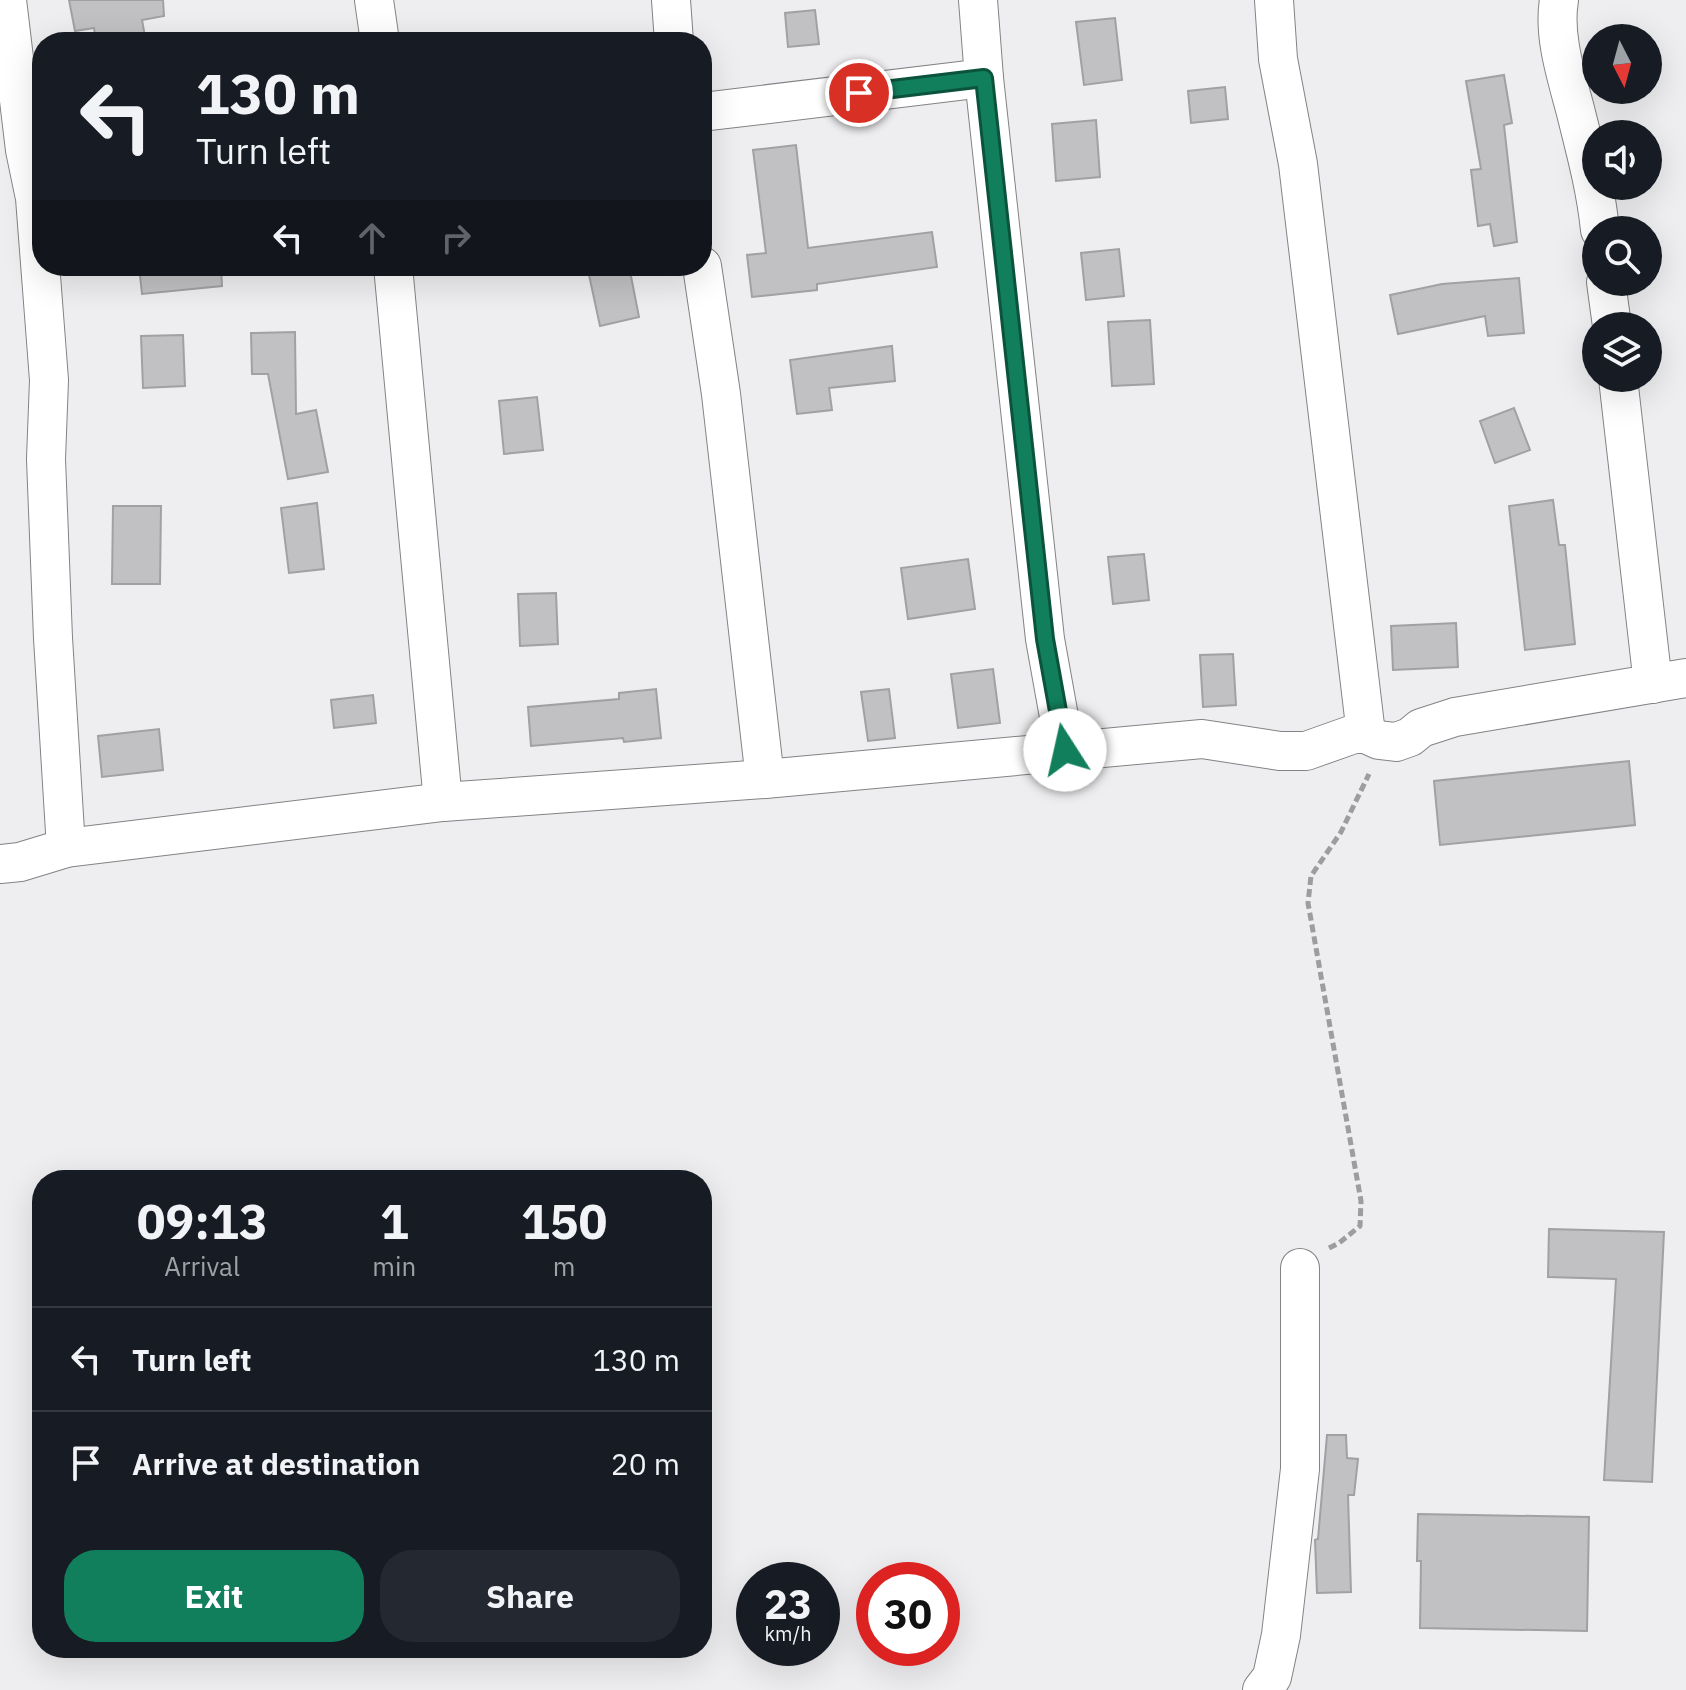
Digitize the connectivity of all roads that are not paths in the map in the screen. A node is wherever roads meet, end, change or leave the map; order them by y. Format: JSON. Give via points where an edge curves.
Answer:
{"nodes":[{"id":1,"x":7,"y":0,"type":"edge"},
{"id":2,"x":374,"y":0,"type":"edge"},
{"id":3,"x":671,"y":0,"type":"edge"},
{"id":4,"x":978,"y":0,"type":"edge"},
{"id":5,"x":1274,"y":0,"type":"edge"},
{"id":6,"x":1559,"y":0,"type":"edge"},
{"id":7,"x":379,"y":32,"type":"edge"},
{"id":8,"x":673,"y":32,"type":"edge"},
{"id":9,"x":984,"y":78,"type":"junction"},
{"id":10,"x":712,"y":111,"type":"edge"},
{"id":11,"x":13,"y":151,"type":"edge"},
{"id":12,"x":32,"y":185,"type":"edge"},
{"id":13,"x":1598,"y":216,"type":"edge"},
{"id":14,"x":43,"y":276,"type":"edge"},
{"id":15,"x":394,"y":276,"type":"edge"},
{"id":16,"x":703,"y":276,"type":"edge"},
{"id":17,"x":1620,"y":392,"type":"edge"},
{"id":18,"x":1670,"y":681,"type":"edge"},
{"id":19,"x":1366,"y":734,"type":"junction"},
{"id":20,"x":1065,"y":750,"type":"junction"},
{"id":21,"x":765,"y":779,"type":"junction"},
{"id":22,"x":443,"y":802,"type":"junction"},
{"id":23,"x":66,"y":848,"type":"junction"},
{"id":24,"x":0,"y":864,"type":"edge"},
{"id":25,"x":1300,"y":1268,"type":"road end"},
{"id":26,"x":1262,"y":1690,"type":"edge"}],
"edges":[{"from":1,"to":11,"type":"street"},
{"from":2,"to":7,"type":"street"},
{"from":3,"to":8,"type":"street"},
{"from":4,"to":9,"type":"street"},
{"from":5,"to":19,"type":"street"},
{"from":6,"to":13,"type":"street","via":[[1562,60]]},
{"from":9,"to":10,"type":"street"},
{"from":9,"to":20,"type":"street","via":[[1045,639]]},
{"from":11,"to":12,"type":"street"},
{"from":14,"to":23,"type":"street","via":[[53,638]]},
{"from":15,"to":22,"type":"street"},
{"from":16,"to":21,"type":"street"},
{"from":17,"to":18,"type":"street"},
{"from":18,"to":19,"type":"street","via":[[1455,717],[1396,742]]},
{"from":19,"to":20,"type":"street","via":[[1306,751],[1202,739]]},
{"from":20,"to":21,"type":"street"},
{"from":21,"to":22,"type":"street"},
{"from":22,"to":23,"type":"street"},
{"from":23,"to":24,"type":"street"},
{"from":25,"to":26,"type":"street","via":[[1300,1469],[1281,1635],[1272,1677]]}]}
